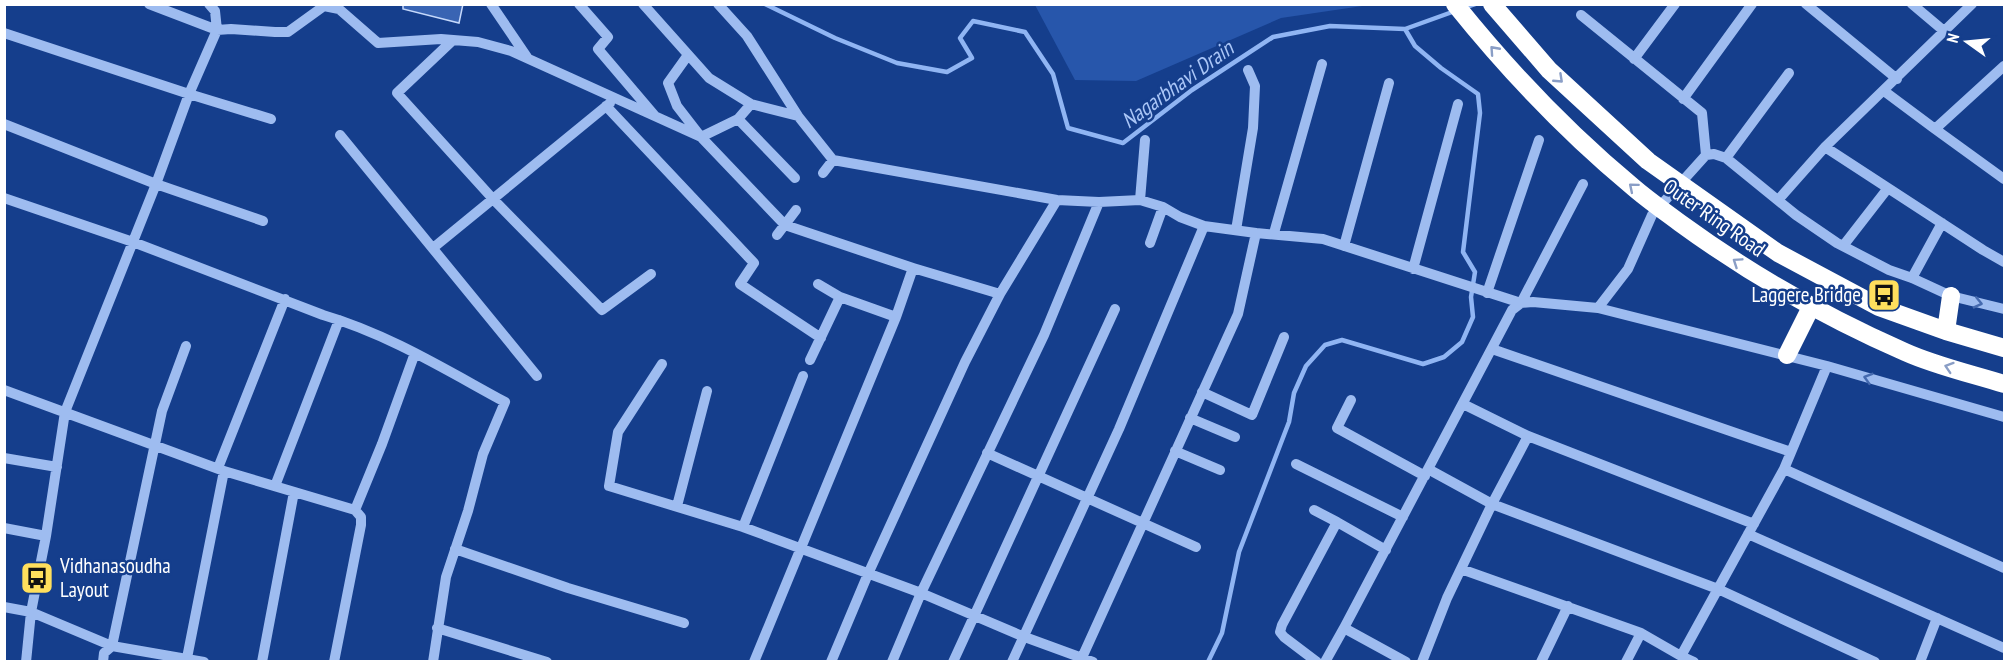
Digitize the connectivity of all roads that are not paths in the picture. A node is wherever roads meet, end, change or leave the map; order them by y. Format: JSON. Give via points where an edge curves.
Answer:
{"nodes":[{"id":1,"x":149,"y":4,"type":"edge"},
{"id":2,"x":209,"y":4,"type":"edge"},
{"id":3,"x":491,"y":4,"type":"edge"},
{"id":4,"x":579,"y":4,"type":"edge"},
{"id":5,"x":643,"y":4,"type":"edge"},
{"id":6,"x":718,"y":4,"type":"edge"},
{"id":7,"x":1455,"y":4,"type":"edge"},
{"id":8,"x":1492,"y":4,"type":"edge"},
{"id":9,"x":1674,"y":4,"type":"edge"},
{"id":10,"x":1752,"y":4,"type":"edge"},
{"id":11,"x":1806,"y":4,"type":"edge"},
{"id":12,"x":1912,"y":4,"type":"edge"},
{"id":13,"x":1972,"y":4,"type":"edge"},
{"id":14,"x":340,"y":7,"type":"edge"},
{"id":15,"x":1581,"y":15,"type":"dead end"},
{"id":16,"x":217,"y":30,"type":"junction"},
{"id":17,"x":1944,"y":32,"type":"junction"},
{"id":18,"x":4,"y":33,"type":"edge"},
{"id":19,"x":453,"y":40,"type":"junction"},
{"id":20,"x":688,"y":55,"type":"junction"},
{"id":21,"x":529,"y":59,"type":"junction"},
{"id":22,"x":1634,"y":59,"type":"junction"},
{"id":23,"x":1322,"y":64,"type":"dead end"},
{"id":24,"x":2004,"y":66,"type":"edge"},
{"id":25,"x":1248,"y":70,"type":"dead end"},
{"id":26,"x":1789,"y":73,"type":"dead end"},
{"id":27,"x":1897,"y":79,"type":"junction"},
{"id":28,"x":1389,"y":83,"type":"dead end"},
{"id":29,"x":1884,"y":91,"type":"junction"},
{"id":30,"x":189,"y":94,"type":"junction"},
{"id":31,"x":1683,"y":99,"type":"junction"},
{"id":32,"x":611,"y":103,"type":"junction"},
{"id":33,"x":751,"y":104,"type":"junction"},
{"id":34,"x":1458,"y":104,"type":"dead end"},
{"id":35,"x":798,"y":116,"type":"junction"},
{"id":36,"x":657,"y":118,"type":"junction"},
{"id":37,"x":738,"y":118,"type":"junction"},
{"id":38,"x":271,"y":119,"type":"dead end"},
{"id":39,"x":4,"y":124,"type":"edge"},
{"id":40,"x":1935,"y":129,"type":"junction"},
{"id":41,"x":340,"y":135,"type":"dead end"},
{"id":42,"x":700,"y":137,"type":"junction"},
{"id":43,"x":1145,"y":140,"type":"dead end"},
{"id":44,"x":1539,"y":140,"type":"dead end"},
{"id":45,"x":1826,"y":147,"type":"junction"},
{"id":46,"x":1706,"y":155,"type":"junction"},
{"id":47,"x":1726,"y":158,"type":"junction"},
{"id":48,"x":833,"y":160,"type":"junction"},
{"id":49,"x":823,"y":173,"type":"dead end"},
{"id":50,"x":2004,"y":177,"type":"edge"},
{"id":51,"x":795,"y":178,"type":"dead end"},
{"id":52,"x":156,"y":184,"type":"junction"},
{"id":53,"x":1583,"y":184,"type":"dead end"},
{"id":54,"x":1888,"y":188,"type":"junction"},
{"id":55,"x":4,"y":198,"type":"edge"},
{"id":56,"x":493,"y":199,"type":"junction"},
{"id":57,"x":1779,"y":199,"type":"junction"},
{"id":58,"x":1057,"y":200,"type":"junction"},
{"id":59,"x":1140,"y":200,"type":"junction"},
{"id":60,"x":1099,"y":202,"type":"junction"},
{"id":61,"x":1163,"y":207,"type":"junction"},
{"id":62,"x":796,"y":210,"type":"dead end"},
{"id":63,"x":263,"y":221,"type":"dead end"},
{"id":64,"x":1942,"y":223,"type":"junction"},
{"id":65,"x":785,"y":225,"type":"junction"},
{"id":66,"x":1204,"y":226,"type":"junction"},
{"id":67,"x":1236,"y":230,"type":"junction"},
{"id":68,"x":1256,"y":232,"type":"junction"},
{"id":69,"x":1274,"y":233,"type":"junction"},
{"id":70,"x":777,"y":235,"type":"dead end"},
{"id":71,"x":133,"y":242,"type":"junction"},
{"id":72,"x":1150,"y":243,"type":"dead end"},
{"id":73,"x":1344,"y":246,"type":"junction"},
{"id":74,"x":1843,"y":246,"type":"junction"},
{"id":75,"x":433,"y":248,"type":"junction"},
{"id":76,"x":2004,"y":262,"type":"edge"},
{"id":77,"x":913,"y":268,"type":"junction"},
{"id":78,"x":1413,"y":269,"type":"junction"},
{"id":79,"x":651,"y":274,"type":"dead end"},
{"id":80,"x":1912,"y":278,"type":"junction"},
{"id":81,"x":818,"y":284,"type":"dead end"},
{"id":82,"x":1485,"y":293,"type":"junction"},
{"id":83,"x":1000,"y":294,"type":"junction"},
{"id":84,"x":1951,"y":296,"type":"junction"},
{"id":85,"x":840,"y":297,"type":"junction"},
{"id":86,"x":285,"y":299,"type":"junction"},
{"id":87,"x":1521,"y":303,"type":"junction"},
{"id":88,"x":1598,"y":308,"type":"junction"},
{"id":89,"x":1811,"y":308,"type":"junction"},
{"id":90,"x":1115,"y":309,"type":"dead end"},
{"id":91,"x":2004,"y":309,"type":"edge"},
{"id":92,"x":896,"y":317,"type":"junction"},
{"id":93,"x":339,"y":320,"type":"junction"},
{"id":94,"x":1946,"y":331,"type":"junction"},
{"id":95,"x":1284,"y":337,"type":"dead end"},
{"id":96,"x":821,"y":338,"type":"junction"},
{"id":97,"x":186,"y":346,"type":"dead end"},
{"id":98,"x":2004,"y":348,"type":"edge"},
{"id":99,"x":1492,"y":349,"type":"junction"},
{"id":100,"x":415,"y":353,"type":"junction"},
{"id":101,"x":1787,"y":355,"type":"junction"},
{"id":102,"x":810,"y":360,"type":"dead end"},
{"id":103,"x":662,"y":364,"type":"dead end"},
{"id":104,"x":1827,"y":366,"type":"junction"},
{"id":105,"x":537,"y":376,"type":"dead end"},
{"id":106,"x":803,"y":376,"type":"dead end"},
{"id":107,"x":2004,"y":384,"type":"edge"},
{"id":108,"x":4,"y":390,"type":"edge"},
{"id":109,"x":707,"y":391,"type":"dead end"},
{"id":110,"x":1202,"y":392,"type":"junction"},
{"id":111,"x":1351,"y":400,"type":"dead end"},
{"id":112,"x":1463,"y":404,"type":"junction"},
{"id":113,"x":65,"y":412,"type":"junction"},
{"id":114,"x":2004,"y":417,"type":"edge"},
{"id":115,"x":1190,"y":418,"type":"junction"},
{"id":116,"x":1234,"y":436,"type":"dead end"},
{"id":117,"x":1528,"y":436,"type":"junction"},
{"id":118,"x":154,"y":445,"type":"junction"},
{"id":119,"x":1175,"y":451,"type":"junction"},
{"id":120,"x":1791,"y":452,"type":"junction"},
{"id":121,"x":987,"y":453,"type":"junction"},
{"id":122,"x":4,"y":458,"type":"edge"},
{"id":123,"x":1296,"y":464,"type":"dead end"},
{"id":124,"x":57,"y":467,"type":"junction"},
{"id":125,"x":1784,"y":469,"type":"junction"},
{"id":126,"x":221,"y":470,"type":"junction"},
{"id":127,"x":1220,"y":470,"type":"dead end"},
{"id":128,"x":1427,"y":472,"type":"junction"},
{"id":129,"x":1037,"y":476,"type":"junction"},
{"id":130,"x":275,"y":486,"type":"junction"},
{"id":131,"x":294,"y":492,"type":"junction"},
{"id":132,"x":1087,"y":500,"type":"junction"},
{"id":133,"x":1492,"y":504,"type":"junction"},
{"id":134,"x":676,"y":506,"type":"junction"},
{"id":135,"x":355,"y":510,"type":"junction"},
{"id":136,"x":1314,"y":510,"type":"dead end"},
{"id":137,"x":1403,"y":518,"type":"junction"},
{"id":138,"x":1336,"y":522,"type":"junction"},
{"id":139,"x":1143,"y":524,"type":"junction"},
{"id":140,"x":1754,"y":524,"type":"junction"},
{"id":141,"x":743,"y":526,"type":"junction"},
{"id":142,"x":4,"y":528,"type":"edge"},
{"id":143,"x":1748,"y":534,"type":"junction"},
{"id":144,"x":46,"y":536,"type":"junction"},
{"id":145,"x":1196,"y":547,"type":"dead end"},
{"id":146,"x":801,"y":548,"type":"junction"},
{"id":147,"x":456,"y":549,"type":"junction"},
{"id":148,"x":1386,"y":550,"type":"junction"},
{"id":149,"x":2004,"y":568,"type":"edge"},
{"id":150,"x":1461,"y":569,"type":"junction"},
{"id":151,"x":868,"y":574,"type":"junction"},
{"id":152,"x":1718,"y":589,"type":"junction"},
{"id":153,"x":921,"y":593,"type":"junction"},
{"id":154,"x":1568,"y":606,"type":"junction"},
{"id":155,"x":4,"y":607,"type":"edge"},
{"id":156,"x":31,"y":612,"type":"junction"},
{"id":157,"x":973,"y":615,"type":"junction"},
{"id":158,"x":1937,"y":618,"type":"junction"},
{"id":159,"x":684,"y":623,"type":"dead end"},
{"id":160,"x":437,"y":628,"type":"junction"},
{"id":161,"x":1344,"y":628,"type":"junction"},
{"id":162,"x":1641,"y":633,"type":"junction"},
{"id":163,"x":1022,"y":636,"type":"junction"},
{"id":164,"x":112,"y":646,"type":"junction"},
{"id":165,"x":2004,"y":648,"type":"edge"},
{"id":166,"x":1681,"y":656,"type":"junction"},
{"id":167,"x":186,"y":658,"type":"junction"},
{"id":168,"x":1081,"y":659,"type":"edge"},
{"id":169,"x":26,"y":662,"type":"edge"},
{"id":170,"x":103,"y":662,"type":"edge"},
{"id":171,"x":204,"y":662,"type":"edge"},
{"id":172,"x":262,"y":662,"type":"edge"},
{"id":173,"x":334,"y":662,"type":"edge"},
{"id":174,"x":433,"y":662,"type":"edge"},
{"id":175,"x":547,"y":662,"type":"edge"},
{"id":176,"x":754,"y":662,"type":"edge"},
{"id":177,"x":831,"y":662,"type":"edge"},
{"id":178,"x":892,"y":662,"type":"edge"},
{"id":179,"x":952,"y":662,"type":"edge"},
{"id":180,"x":1012,"y":662,"type":"edge"},
{"id":181,"x":1093,"y":662,"type":"edge"},
{"id":182,"x":1317,"y":662,"type":"edge"},
{"id":183,"x":1325,"y":662,"type":"edge"},
{"id":184,"x":1406,"y":662,"type":"edge"},
{"id":185,"x":1422,"y":662,"type":"edge"},
{"id":186,"x":1541,"y":662,"type":"edge"},
{"id":187,"x":1626,"y":662,"type":"edge"},
{"id":188,"x":1694,"y":662,"type":"edge"},
{"id":189,"x":1875,"y":662,"type":"edge"},
{"id":190,"x":1920,"y":662,"type":"edge"}],
"edges":[{"from":1,"to":16,"type":"street"},
{"from":2,"to":16,"type":"street","via":[[215,11]]},
{"from":3,"to":21,"type":"street"},
{"from":4,"to":36,"type":"street","via":[[608,37],[598,49]]},
{"from":5,"to":20,"type":"street"},
{"from":6,"to":35,"type":"street","via":[[747,36]]},
{"from":89,"to":7,"type":"highway","name":"Outer Ring Road","one_way":true,"via":[[1765,281],[1633,188],[1528,87]]},
{"from":8,"to":94,"type":"highway","name":"Outer Ring Road","one_way":true,"via":[[1549,70],[1648,161],[1778,253],[1879,307]]},
{"from":9,"to":22,"type":"street"},
{"from":10,"to":31,"type":"street"},
{"from":11,"to":27,"type":"street"},
{"from":12,"to":17,"type":"street"},
{"from":13,"to":17,"type":"street"},
{"from":14,"to":16,"type":"street","via":[[324,6],[288,32]]},
{"from":14,"to":19,"type":"street","via":[[378,43]]},
{"from":15,"to":22,"type":"street"},
{"from":16,"to":30,"type":"street"},
{"from":17,"to":27,"type":"street"},
{"from":18,"to":30,"type":"street"},
{"from":19,"to":21,"type":"street","via":[[478,42]]},
{"from":19,"to":56,"type":"street","via":[[397,93]]},
{"from":20,"to":33,"type":"street","via":[[709,78]]},
{"from":20,"to":42,"type":"street","via":[[668,83],[677,106]]},
{"from":21,"to":32,"type":"street"},
{"from":22,"to":31,"type":"street"},
{"from":23,"to":69,"type":"street"},
{"from":24,"to":40,"type":"street"},
{"from":25,"to":67,"type":"street","via":[[1255,86],[1253,128]]},
{"from":26,"to":47,"type":"street"},
{"from":27,"to":29,"type":"street"},
{"from":28,"to":73,"type":"street"},
{"from":29,"to":40,"type":"street"},
{"from":29,"to":45,"type":"street"},
{"from":30,"to":38,"type":"street"},
{"from":30,"to":52,"type":"street"},
{"from":31,"to":46,"type":"street","via":[[1702,113]]},
{"from":32,"to":36,"type":"street"},
{"from":32,"to":56,"type":"street"},
{"from":32,"to":96,"type":"street","via":[[754,263],[740,284]]},
{"from":33,"to":35,"type":"street"},
{"from":33,"to":37,"type":"street"},
{"from":34,"to":78,"type":"street"},
{"from":35,"to":48,"type":"street"},
{"from":36,"to":42,"type":"street"},
{"from":37,"to":42,"type":"street"},
{"from":37,"to":51,"type":"street"},
{"from":39,"to":52,"type":"street"},
{"from":40,"to":50,"type":"street"},
{"from":41,"to":75,"type":"street"},
{"from":42,"to":65,"type":"street"},
{"from":43,"to":59,"type":"street"},
{"from":44,"to":82,"type":"street"},
{"from":45,"to":54,"type":"street"},
{"from":45,"to":57,"type":"street"},
{"from":46,"to":47,"type":"street"},
{"from":46,"to":88,"type":"street","via":[[1652,215],[1628,269]]},
{"from":47,"to":57,"type":"street"},
{"from":48,"to":49,"type":"street"},
{"from":48,"to":58,"type":"street"},
{"from":52,"to":63,"type":"street"},
{"from":52,"to":71,"type":"street"},
{"from":53,"to":87,"type":"street"},
{"from":54,"to":64,"type":"street"},
{"from":54,"to":74,"type":"street"},
{"from":55,"to":71,"type":"street"},
{"from":56,"to":75,"type":"street"},
{"from":56,"to":79,"type":"street","via":[[602,310]]},
{"from":57,"to":74,"type":"street"},
{"from":58,"to":60,"type":"street"},
{"from":58,"to":83,"type":"street"},
{"from":59,"to":60,"type":"street"},
{"from":59,"to":61,"type":"street"},
{"from":60,"to":121,"type":"street","via":[[1044,335]]},
{"from":61,"to":66,"type":"street"},
{"from":61,"to":72,"type":"street"},
{"from":62,"to":65,"type":"street"},
{"from":64,"to":76,"type":"street"},
{"from":64,"to":80,"type":"street"},
{"from":65,"to":70,"type":"street"},
{"from":65,"to":77,"type":"street"},
{"from":66,"to":67,"type":"street"},
{"from":66,"to":132,"type":"street"},
{"from":67,"to":68,"type":"street"},
{"from":68,"to":69,"type":"street"},
{"from":68,"to":110,"type":"street","via":[[1238,314]]},
{"from":69,"to":73,"type":"street","via":[[1323,239]]},
{"from":71,"to":86,"type":"street"},
{"from":71,"to":113,"type":"street"},
{"from":73,"to":78,"type":"street"},
{"from":74,"to":80,"type":"street"},
{"from":75,"to":105,"type":"street"},
{"from":77,"to":83,"type":"street"},
{"from":77,"to":92,"type":"street"},
{"from":78,"to":82,"type":"street"},
{"from":80,"to":84,"type":"street"},
{"from":81,"to":85,"type":"street"},
{"from":82,"to":87,"type":"street"},
{"from":83,"to":151,"type":"street"},
{"from":84,"to":91,"type":"street","one_way":true},
{"from":84,"to":94,"type":"highway"},
{"from":85,"to":92,"type":"street"},
{"from":85,"to":96,"type":"street"},
{"from":86,"to":93,"type":"street"},
{"from":86,"to":126,"type":"street"},
{"from":87,"to":88,"type":"street"},
{"from":87,"to":99,"type":"street","via":[[1512,310]]},
{"from":88,"to":101,"type":"street"},
{"from":89,"to":101,"type":"highway"},
{"from":107,"to":89,"type":"highway","name":"Outer Ring Road","one_way":true,"via":[[1906,353]]},
{"from":90,"to":129,"type":"street"},
{"from":92,"to":146,"type":"street"},
{"from":93,"to":100,"type":"street"},
{"from":93,"to":130,"type":"street"},
{"from":94,"to":98,"type":"highway","name":"Outer Ring Road"},
{"from":95,"to":110,"type":"street","via":[[1252,414]]},
{"from":96,"to":102,"type":"street"},
{"from":97,"to":118,"type":"street"},
{"from":99,"to":112,"type":"street"},
{"from":99,"to":120,"type":"street"},
{"from":100,"to":135,"type":"street"},
{"from":100,"to":147,"type":"street","via":[[505,402],[483,454]]},
{"from":101,"to":104,"type":"street"},
{"from":103,"to":134,"type":"street","via":[[618,432],[609,486]]},
{"from":114,"to":104,"type":"street","one_way":true},
{"from":104,"to":120,"type":"street"},
{"from":106,"to":141,"type":"street"},
{"from":108,"to":113,"type":"street"},
{"from":109,"to":134,"type":"street"},
{"from":110,"to":115,"type":"street"},
{"from":111,"to":128,"type":"street","via":[[1337,428]]},
{"from":112,"to":117,"type":"street"},
{"from":112,"to":128,"type":"street"},
{"from":113,"to":118,"type":"street"},
{"from":113,"to":124,"type":"street"},
{"from":115,"to":116,"type":"street"},
{"from":115,"to":119,"type":"street"},
{"from":117,"to":133,"type":"street"},
{"from":117,"to":140,"type":"street"},
{"from":118,"to":126,"type":"street"},
{"from":118,"to":164,"type":"street"},
{"from":119,"to":127,"type":"street"},
{"from":119,"to":139,"type":"street"},
{"from":120,"to":125,"type":"street"},
{"from":121,"to":129,"type":"street"},
{"from":121,"to":153,"type":"street"},
{"from":122,"to":124,"type":"street"},
{"from":123,"to":137,"type":"street"},
{"from":124,"to":144,"type":"street"},
{"from":125,"to":140,"type":"street"},
{"from":125,"to":149,"type":"street"},
{"from":126,"to":130,"type":"street"},
{"from":126,"to":167,"type":"street"},
{"from":128,"to":133,"type":"street"},
{"from":128,"to":137,"type":"street"},
{"from":129,"to":132,"type":"street"},
{"from":129,"to":157,"type":"street"},
{"from":130,"to":131,"type":"street"},
{"from":131,"to":135,"type":"street"},
{"from":131,"to":172,"type":"street"},
{"from":132,"to":139,"type":"street"},
{"from":132,"to":163,"type":"street"},
{"from":133,"to":150,"type":"street"},
{"from":133,"to":152,"type":"street"},
{"from":134,"to":141,"type":"street"},
{"from":135,"to":173,"type":"street","via":[[361,525]]},
{"from":136,"to":138,"type":"street"},
{"from":137,"to":148,"type":"street"},
{"from":138,"to":148,"type":"street"},
{"from":138,"to":182,"type":"street","via":[[1280,632]]},
{"from":139,"to":145,"type":"street"},
{"from":139,"to":168,"type":"street"},
{"from":140,"to":143,"type":"street"},
{"from":141,"to":146,"type":"street"},
{"from":142,"to":144,"type":"street"},
{"from":143,"to":152,"type":"street"},
{"from":143,"to":158,"type":"street"},
{"from":144,"to":156,"type":"street"},
{"from":146,"to":151,"type":"street"},
{"from":146,"to":176,"type":"street"},
{"from":147,"to":159,"type":"street"},
{"from":147,"to":160,"type":"street","via":[[446,577]]},
{"from":148,"to":161,"type":"street"},
{"from":150,"to":154,"type":"street"},
{"from":150,"to":185,"type":"street"},
{"from":151,"to":153,"type":"street"},
{"from":151,"to":177,"type":"street"},
{"from":152,"to":166,"type":"street"},
{"from":152,"to":189,"type":"street"},
{"from":153,"to":157,"type":"street"},
{"from":153,"to":178,"type":"street"},
{"from":154,"to":162,"type":"street"},
{"from":154,"to":186,"type":"street"},
{"from":155,"to":156,"type":"street"},
{"from":156,"to":164,"type":"street"},
{"from":156,"to":169,"type":"street"},
{"from":157,"to":163,"type":"street"},
{"from":157,"to":179,"type":"street"},
{"from":158,"to":165,"type":"street"},
{"from":158,"to":190,"type":"street"},
{"from":160,"to":174,"type":"street"},
{"from":160,"to":175,"type":"street"},
{"from":161,"to":183,"type":"street"},
{"from":161,"to":184,"type":"street"},
{"from":162,"to":166,"type":"street"},
{"from":162,"to":187,"type":"street"},
{"from":163,"to":168,"type":"street"},
{"from":163,"to":180,"type":"street"},
{"from":164,"to":167,"type":"street"},
{"from":164,"to":170,"type":"street","via":[[104,653]]},
{"from":166,"to":188,"type":"street"},
{"from":167,"to":171,"type":"street"},
{"from":168,"to":181,"type":"street"}]}
